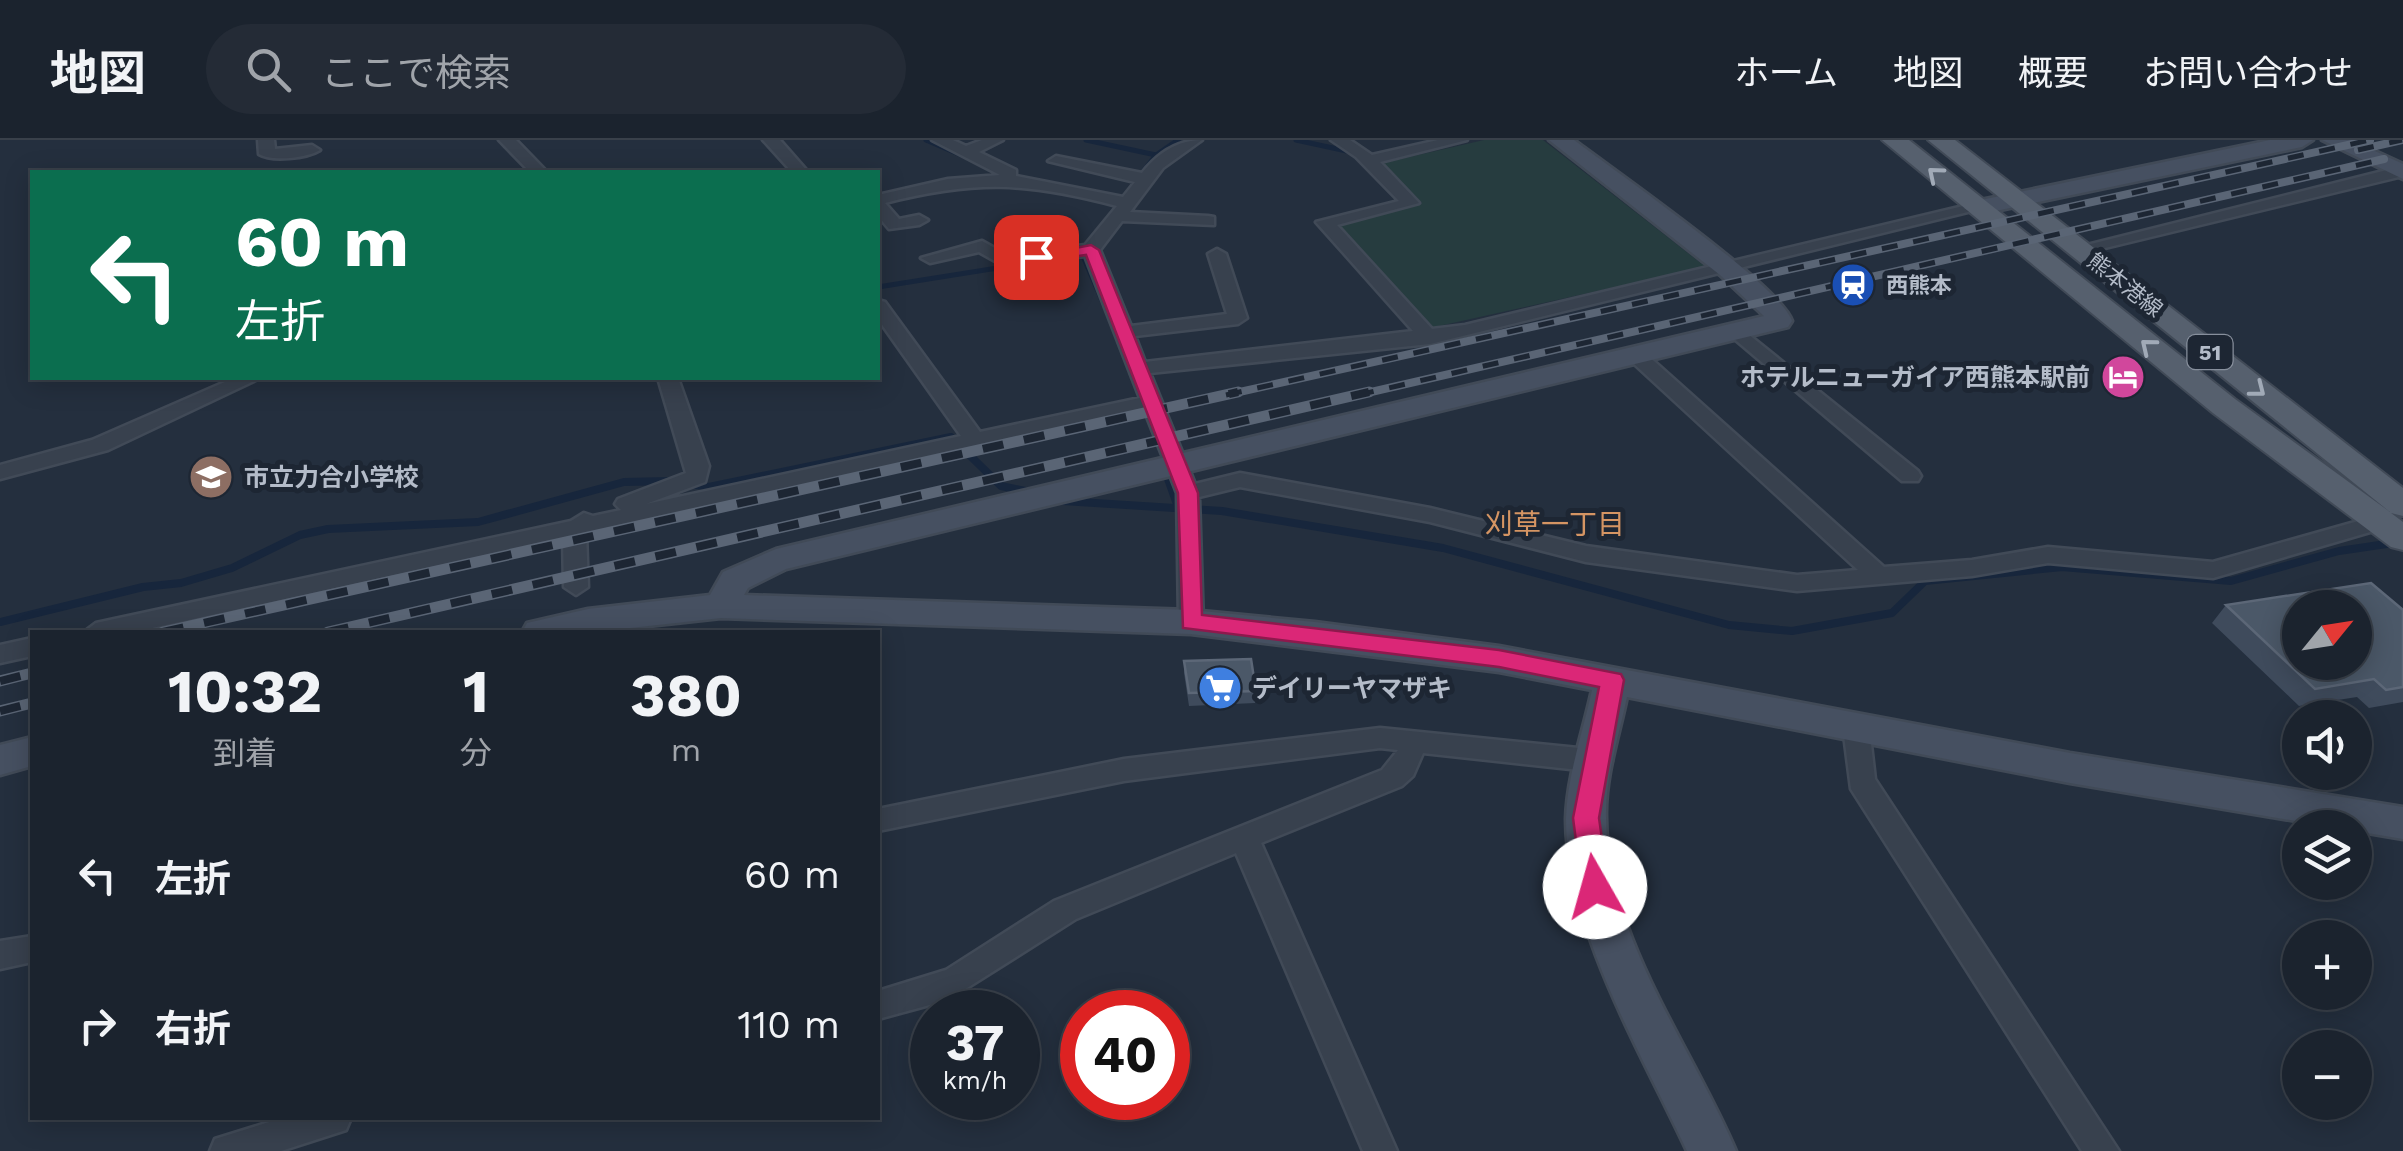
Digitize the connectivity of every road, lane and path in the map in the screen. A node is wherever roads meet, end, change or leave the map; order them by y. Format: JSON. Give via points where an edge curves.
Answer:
{"nodes":[{"id":1,"x":266,"y":140,"type":"edge"},
{"id":2,"x":506,"y":140,"type":"edge"},
{"id":3,"x":771,"y":140,"type":"edge"},
{"id":4,"x":940,"y":140,"type":"edge"},
{"id":5,"x":996,"y":140,"type":"edge"},
{"id":6,"x":1194,"y":140,"type":"edge"},
{"id":7,"x":1339,"y":140,"type":"edge"},
{"id":8,"x":1453,"y":140,"type":"edge"},
{"id":9,"x":1560,"y":140,"type":"edge"},
{"id":10,"x":1894,"y":140,"type":"edge"},
{"id":11,"x":1940,"y":140,"type":"edge"},
{"id":12,"x":2302,"y":140,"type":"edge"},
{"id":13,"x":2333,"y":140,"type":"edge"},
{"id":14,"x":314,"y":145,"type":"edge"},
{"id":15,"x":967,"y":152,"type":"junction"},
{"id":16,"x":1369,"y":160,"type":"junction"},
{"id":17,"x":1056,"y":162,"type":"dead end"},
{"id":18,"x":304,"y":170,"type":"edge"},
{"id":19,"x":536,"y":170,"type":"edge"},
{"id":20,"x":798,"y":170,"type":"edge"},
{"id":21,"x":2402,"y":171,"type":"edge"},
{"id":22,"x":1019,"y":177,"type":"junction"},
{"id":23,"x":1146,"y":179,"type":"junction"},
{"id":24,"x":2017,"y":200,"type":"junction"},
{"id":25,"x":880,"y":202,"type":"edge"},
{"id":26,"x":880,"y":206,"type":"edge"},
{"id":27,"x":1976,"y":208,"type":"junction"},
{"id":28,"x":1121,"y":210,"type":"junction"},
{"id":29,"x":919,"y":220,"type":"dead end"},
{"id":30,"x":1208,"y":221,"type":"dead end"},
{"id":31,"x":2080,"y":249,"type":"junction"},
{"id":32,"x":1091,"y":250,"type":"junction"},
{"id":33,"x":1217,"y":254,"type":"dead end"},
{"id":34,"x":930,"y":258,"type":"dead end"},
{"id":35,"x":1729,"y":270,"type":"junction"},
{"id":36,"x":880,"y":309,"type":"edge"},
{"id":37,"x":1126,"y":332,"type":"junction"},
{"id":38,"x":1738,"y":332,"type":"junction"},
{"id":39,"x":1430,"y":338,"type":"junction"},
{"id":40,"x":1638,"y":357,"type":"junction"},
{"id":41,"x":1142,"y":368,"type":"junction"},
{"id":42,"x":246,"y":380,"type":"edge"},
{"id":43,"x":669,"y":380,"type":"edge"},
{"id":44,"x":1154,"y":400,"type":"junction"},
{"id":45,"x":2224,"y":406,"type":"junction"},
{"id":46,"x":974,"y":438,"type":"junction"},
{"id":47,"x":0,"y":472,"type":"edge"},
{"id":48,"x":1910,"y":476,"type":"dead end"},
{"id":49,"x":1183,"y":478,"type":"junction"},
{"id":50,"x":2403,"y":505,"type":"edge"},
{"id":51,"x":2362,"y":527,"type":"junction"},
{"id":52,"x":574,"y":531,"type":"junction"},
{"id":53,"x":2403,"y":539,"type":"edge"},
{"id":54,"x":2403,"y":560,"type":"edge"},
{"id":55,"x":1878,"y":576,"type":"junction"},
{"id":56,"x":576,"y":587,"type":"dead end"},
{"id":57,"x":721,"y":606,"type":"junction"},
{"id":58,"x":1191,"y":622,"type":"junction"},
{"id":59,"x":105,"y":630,"type":"edge"},
{"id":60,"x":548,"y":630,"type":"edge"},
{"id":61,"x":30,"y":646,"type":"edge"},
{"id":62,"x":0,"y":654,"type":"edge"},
{"id":63,"x":1612,"y":680,"type":"junction"},
{"id":64,"x":1856,"y":727,"type":"junction"},
{"id":65,"x":1414,"y":744,"type":"junction"},
{"id":66,"x":30,"y":752,"type":"edge"},
{"id":67,"x":0,"y":760,"type":"edge"},
{"id":68,"x":1598,"y":760,"type":"junction"},
{"id":69,"x":880,"y":820,"type":"edge"},
{"id":70,"x":2403,"y":823,"type":"edge"},
{"id":71,"x":1244,"y":838,"type":"junction"},
{"id":72,"x":30,"y":949,"type":"edge"},
{"id":73,"x":0,"y":956,"type":"edge"},
{"id":74,"x":880,"y":1004,"type":"edge"},
{"id":75,"x":331,"y":1120,"type":"edge"},
{"id":76,"x":299,"y":1143,"type":"edge"},
{"id":77,"x":227,"y":1151,"type":"edge"},
{"id":78,"x":1380,"y":1151,"type":"edge"},
{"id":79,"x":1712,"y":1151,"type":"edge"},
{"id":80,"x":2102,"y":1151,"type":"edge"}],
"edges":[{"from":1,"to":14,"type":"street","via":[[268,154]]},
{"from":2,"to":19,"type":"street"},
{"from":3,"to":20,"type":"street"},
{"from":4,"to":15,"type":"street"},
{"from":5,"to":15,"type":"street"},
{"from":6,"to":23,"type":"street","via":[[1165,157]]},
{"from":7,"to":16,"type":"street"},
{"from":8,"to":16,"type":"street"},
{"from":9,"to":35,"type":"street"},
{"from":27,"to":10,"type":"main road","name":"熊本港線","number":"51","one_way":true},
{"from":11,"to":24,"type":"main road","name":"熊本港線","number":"51"},
{"from":12,"to":24,"type":"street"},
{"from":13,"to":21,"type":"street"},
{"from":14,"to":18,"type":"street"},
{"from":15,"to":22,"type":"street"},
{"from":16,"to":39,"type":"street","via":[[1411,203],[1326,222]]},
{"from":17,"to":23,"type":"street"},
{"from":21,"to":31,"type":"street"},
{"from":22,"to":25,"type":"street","via":[[964,178]]},
{"from":22,"to":28,"type":"street"},
{"from":23,"to":28,"type":"street"},
{"from":24,"to":27,"type":"street"},
{"from":24,"to":31,"type":"main road","name":"熊本港線","number":"51"},
{"from":26,"to":29,"type":"street","via":[[896,226]]},
{"from":27,"to":35,"type":"street"},
{"from":45,"to":27,"type":"main road","name":"熊本港線","number":"51","one_way":true},
{"from":28,"to":30,"type":"street"},
{"from":28,"to":32,"type":"street"},
{"from":31,"to":50,"type":"main road","name":"熊本港線","number":"51","one_way":true},
{"from":32,"to":34,"type":"street","via":[[1004,262],[982,246]]},
{"from":32,"to":37,"type":"street"},
{"from":33,"to":37,"type":"street","via":[[1238,318]]},
{"from":35,"to":38,"type":"street","via":[[1780,321]]},
{"from":35,"to":39,"type":"street"},
{"from":36,"to":46,"type":"street"},
{"from":37,"to":41,"type":"street"},
{"from":38,"to":40,"type":"street"},
{"from":38,"to":48,"type":"street"},
{"from":39,"to":41,"type":"street"},
{"from":40,"to":49,"type":"street"},
{"from":40,"to":55,"type":"street"},
{"from":41,"to":44,"type":"street"},
{"from":42,"to":47,"type":"street","via":[[100,445]]},
{"from":43,"to":52,"type":"street","via":[[697,478],[577,522]]},
{"from":44,"to":46,"type":"street"},
{"from":44,"to":49,"type":"street"},
{"from":45,"to":51,"type":"main road","name":"熊本港線","number":"51"},
{"from":45,"to":53,"type":"main road","name":"熊本港線","number":"51"},
{"from":46,"to":52,"type":"street"},
{"from":49,"to":55,"type":"street","via":[[1240,480],[1430,515],[1586,554],[1756,580],[1832,583]]},
{"from":49,"to":57,"type":"street","via":[[776,560],[735,580]]},
{"from":49,"to":58,"type":"street"},
{"from":51,"to":54,"type":"main road","name":"熊本港線","number":"51"},
{"from":51,"to":55,"type":"street","via":[[2213,570],[2048,555]]},
{"from":52,"to":56,"type":"street"},
{"from":52,"to":59,"type":"street"},
{"from":57,"to":58,"type":"street"},
{"from":57,"to":60,"type":"street"},
{"from":58,"to":63,"type":"street","via":[[1499,659]]},
{"from":61,"to":62,"type":"street"},
{"from":63,"to":64,"type":"street"},
{"from":63,"to":68,"type":"street"},
{"from":64,"to":70,"type":"street"},
{"from":64,"to":80,"type":"street","via":[[1861,781]]},
{"from":65,"to":68,"type":"street"},
{"from":65,"to":69,"type":"street","via":[[1380,738],[1260,750]]},
{"from":65,"to":71,"type":"street","via":[[1392,778]]},
{"from":66,"to":67,"type":"street"},
{"from":68,"to":79,"type":"street","via":[[1586,818],[1595,887]]},
{"from":71,"to":74,"type":"street","via":[[1064,910],[937,990]]},
{"from":71,"to":78,"type":"street"},
{"from":72,"to":73,"type":"street"},
{"from":75,"to":76,"type":"street"},
{"from":76,"to":77,"type":"street"}]}
